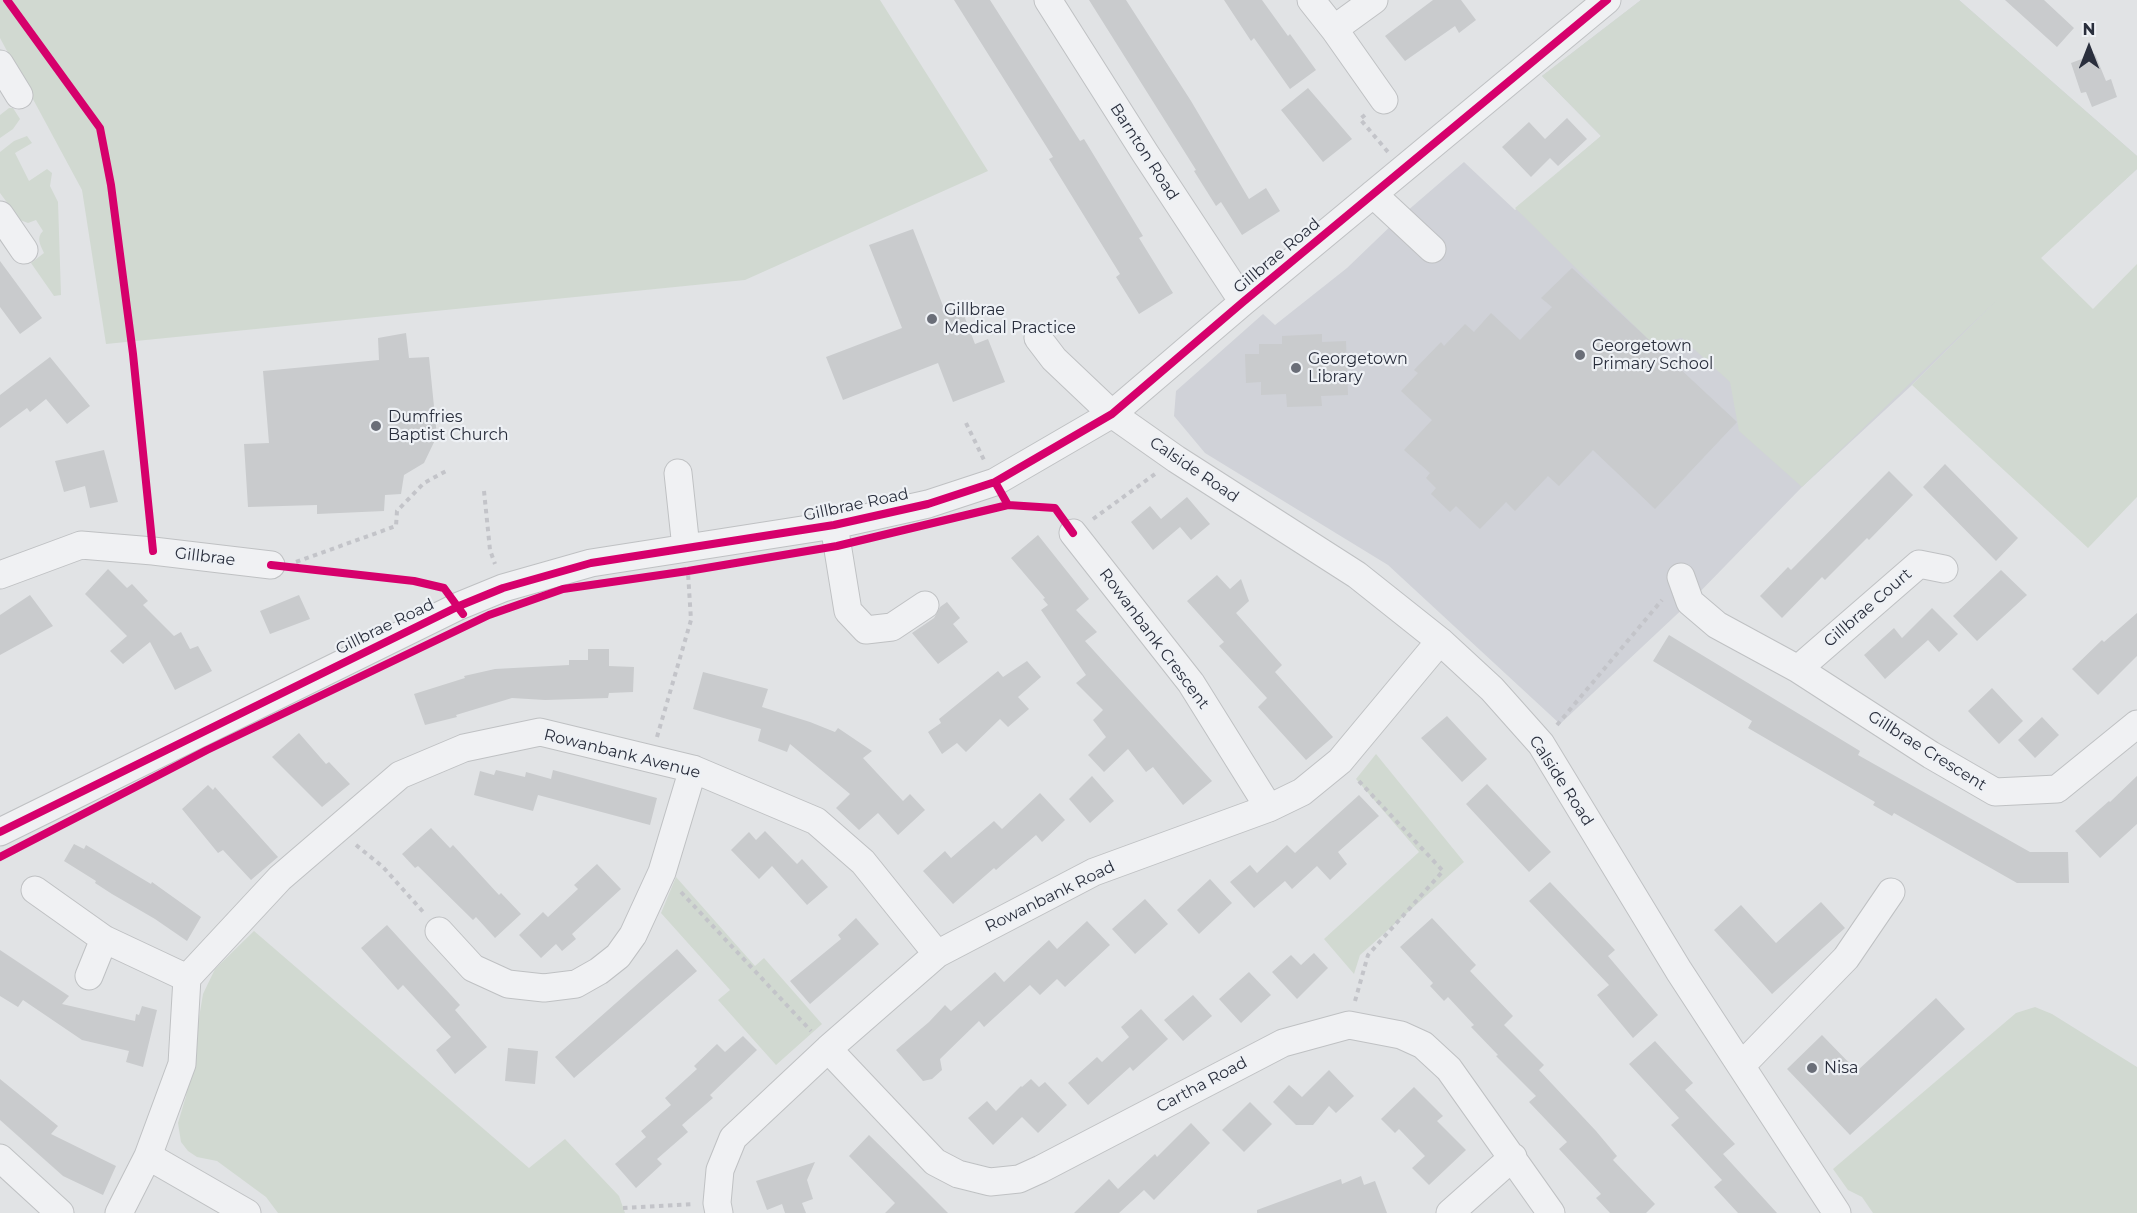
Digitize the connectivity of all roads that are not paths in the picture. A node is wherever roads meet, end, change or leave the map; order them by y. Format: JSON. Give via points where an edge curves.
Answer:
{"nodes":[{"id":1,"x":1048,"y":0,"type":"edge"},
{"id":2,"x":1311,"y":0,"type":"edge"},
{"id":3,"x":1374,"y":0,"type":"edge"},
{"id":4,"x":1607,"y":0,"type":"edge"},
{"id":5,"x":1334,"y":29,"type":"junction"},
{"id":6,"x":0,"y":64,"type":"edge"},
{"id":7,"x":19,"y":95,"type":"dead end"},
{"id":8,"x":1384,"y":100,"type":"road end"},
{"id":9,"x":1373,"y":194,"type":"junction"},
{"id":10,"x":0,"y":215,"type":"edge"},
{"id":11,"x":1432,"y":249,"type":"dead end"},
{"id":12,"x":24,"y":250,"type":"dead end"},
{"id":13,"x":1243,"y":302,"type":"junction"},
{"id":14,"x":1038,"y":338,"type":"dead end"},
{"id":15,"x":1112,"y":414,"type":"junction"},
{"id":16,"x":678,"y":473,"type":"dead end"},
{"id":17,"x":834,"y":525,"type":"junction"},
{"id":18,"x":1072,"y":533,"type":"road end"},
{"id":19,"x":691,"y":563,"type":"junction"},
{"id":20,"x":277,"y":566,"type":"road end"},
{"id":21,"x":1944,"y":569,"type":"dead end"},
{"id":22,"x":0,"y":575,"type":"edge"},
{"id":23,"x":1672,"y":588,"type":"road end"},
{"id":24,"x":925,"y":605,"type":"dead end"},
{"id":25,"x":1440,"y":641,"type":"junction"},
{"id":26,"x":1798,"y":669,"type":"junction"},
{"id":27,"x":2137,"y":724,"type":"edge"},
{"id":28,"x":693,"y":769,"type":"junction"},
{"id":29,"x":1269,"y":808,"type":"junction"},
{"id":30,"x":0,"y":832,"type":"edge"},
{"id":31,"x":34,"y":890,"type":"dead end"},
{"id":32,"x":1891,"y":892,"type":"dead end"},
{"id":33,"x":439,"y":931,"type":"road end"},
{"id":34,"x":104,"y":939,"type":"junction"},
{"id":35,"x":937,"y":954,"type":"junction"},
{"id":36,"x":88,"y":976,"type":"dead end"},
{"id":37,"x":187,"y":978,"type":"junction"},
{"id":38,"x":828,"y":1049,"type":"junction"},
{"id":39,"x":1741,"y":1066,"type":"junction"},
{"id":40,"x":148,"y":1156,"type":"junction"},
{"id":41,"x":1513,"y":1157,"type":"junction"},
{"id":42,"x":0,"y":1158,"type":"edge"},
{"id":43,"x":718,"y":1208,"type":"edge"},
{"id":44,"x":60,"y":1213,"type":"edge"},
{"id":45,"x":119,"y":1213,"type":"edge"},
{"id":46,"x":247,"y":1213,"type":"edge"},
{"id":47,"x":1450,"y":1213,"type":"edge"},
{"id":48,"x":1551,"y":1213,"type":"edge"},
{"id":49,"x":1837,"y":1213,"type":"edge"}],
"edges":[{"from":1,"to":13,"type":"street","name":"Barnton Road"},
{"from":2,"to":5,"type":"street"},
{"from":3,"to":5,"type":"street"},
{"from":4,"to":9,"type":"street","name":"Gillbrae Road"},
{"from":5,"to":8,"type":"street"},
{"from":6,"to":7,"type":"street"},
{"from":9,"to":11,"type":"street"},
{"from":9,"to":13,"type":"street","name":"Gillbrae Road"},
{"from":10,"to":12,"type":"street"},
{"from":13,"to":15,"type":"street","name":"Gillbrae Road"},
{"from":14,"to":15,"type":"street","name":"Calside Road","via":[[1046,365]]},
{"from":15,"to":17,"type":"street","name":"Gillbrae Road","via":[[995,482],[928,504]]},
{"from":15,"to":25,"type":"street","name":"Calside Road","via":[[1357,575]]},
{"from":16,"to":19,"type":"street"},
{"from":17,"to":19,"type":"street","name":"Gillbrae Road"},
{"from":17,"to":24,"type":"street","via":[[848,611],[866,630],[892,627]]},
{"from":18,"to":29,"type":"street","name":"Rowanbank Crescent","via":[[1191,683]]},
{"from":19,"to":30,"type":"street","name":"Gillbrae Road","via":[[591,563],[502,588]]},
{"from":20,"to":22,"type":"street","name":"Gillbrae","via":[[81,545]]},
{"from":21,"to":26,"type":"street","name":"Gillbrae Court","via":[[1919,564]]},
{"from":23,"to":26,"type":"street","name":"Gillbrae Crescent","via":[[1717,625]]},
{"from":25,"to":29,"type":"street","name":"Rowanbank Road","via":[[1340,761],[1302,792]]},
{"from":25,"to":39,"type":"street","name":"Calside Road","via":[[1492,689],[1541,744]]},
{"from":26,"to":27,"type":"street","name":"Gillbrae Crescent","via":[[1930,755],[1995,792],[2057,789]]},
{"from":28,"to":33,"type":"street","via":[[662,872],[633,935],[618,956],[599,971],[576,984],[544,988],[508,984],[473,968]]},
{"from":28,"to":35,"type":"street","name":"Rowanbank Avenue","via":[[816,820],[863,862]]},
{"from":28,"to":37,"type":"street","name":"Rowanbank Avenue","via":[[540,732],[464,748],[400,775],[280,878]]},
{"from":29,"to":35,"type":"street","name":"Rowanbank Road","via":[[1094,872]]},
{"from":31,"to":34,"type":"street"},
{"from":32,"to":39,"type":"street","via":[[1846,958]]},
{"from":34,"to":36,"type":"street"},
{"from":34,"to":37,"type":"street"},
{"from":35,"to":38,"type":"street","name":"Rowanbank Road"},
{"from":37,"to":40,"type":"street","via":[[182,1064]]},
{"from":38,"to":41,"type":"street","name":"Cartha Road","via":[[935,1162],[958,1174],[990,1182],[1018,1179],[1041,1169],[1283,1042],[1349,1025],[1401,1035],[1423,1045],[1449,1069]]},
{"from":38,"to":43,"type":"street","name":"Rowanbank Road","via":[[733,1138],[720,1170]]},
{"from":39,"to":49,"type":"street","name":"Calside Road"},
{"from":40,"to":45,"type":"street"},
{"from":40,"to":46,"type":"street"},
{"from":41,"to":47,"type":"street"},
{"from":41,"to":48,"type":"street","name":"Cartha Road"},
{"from":42,"to":44,"type":"street"}]}
